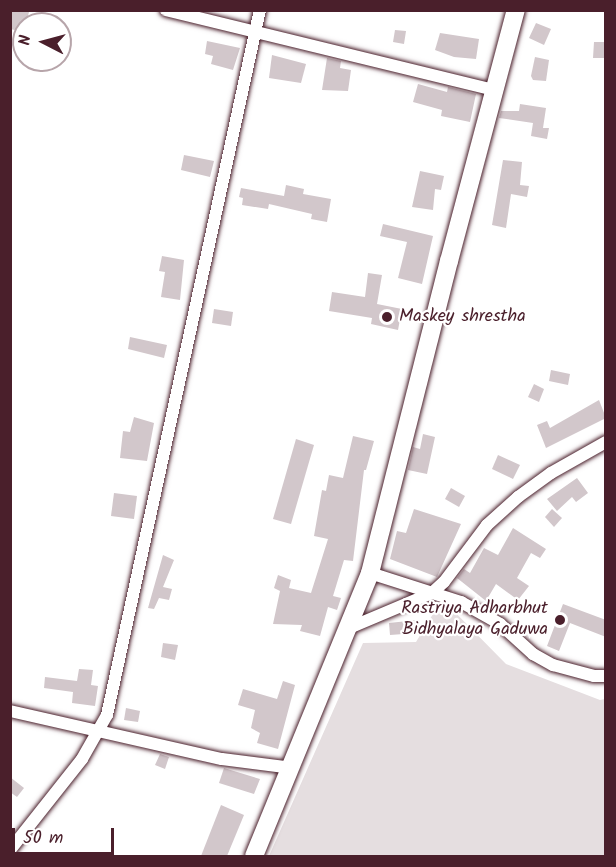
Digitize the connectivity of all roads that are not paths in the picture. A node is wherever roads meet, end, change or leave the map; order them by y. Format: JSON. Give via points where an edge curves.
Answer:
{"nodes":[{"id":1,"x":166,"y":10,"type":"edge"},
{"id":2,"x":260,"y":10,"type":"edge"},
{"id":3,"x":516,"y":10,"type":"edge"},
{"id":4,"x":255,"y":33,"type":"junction"},
{"id":5,"x":495,"y":90,"type":"junction"},
{"id":6,"x":606,"y":442,"type":"edge"},
{"id":7,"x":370,"y":573,"type":"junction"},
{"id":8,"x":432,"y":593,"type":"junction"},
{"id":9,"x":348,"y":628,"type":"junction"},
{"id":10,"x":606,"y":676,"type":"edge"},
{"id":11,"x":10,"y":711,"type":"edge"},
{"id":12,"x":100,"y":732,"type":"junction"},
{"id":13,"x":292,"y":768,"type":"junction"},
{"id":14,"x":10,"y":850,"type":"edge"},
{"id":15,"x":254,"y":856,"type":"edge"}],
"edges":[{"from":1,"to":4,"type":"street"},
{"from":2,"to":4,"type":"street"},
{"from":3,"to":5,"type":"street"},
{"from":4,"to":5,"type":"street"},
{"from":4,"to":12,"type":"street","via":[[107,715]]},
{"from":5,"to":7,"type":"street"},
{"from":6,"to":8,"type":"street","via":[[518,497],[487,525]]},
{"from":7,"to":8,"type":"street"},
{"from":7,"to":9,"type":"street"},
{"from":8,"to":9,"type":"street"},
{"from":8,"to":10,"type":"street","via":[[461,602],[500,624],[533,654],[554,665]]},
{"from":9,"to":13,"type":"street"},
{"from":11,"to":12,"type":"street"},
{"from":12,"to":13,"type":"street","via":[[222,759]]},
{"from":12,"to":14,"type":"street"},
{"from":13,"to":15,"type":"street"}]}
